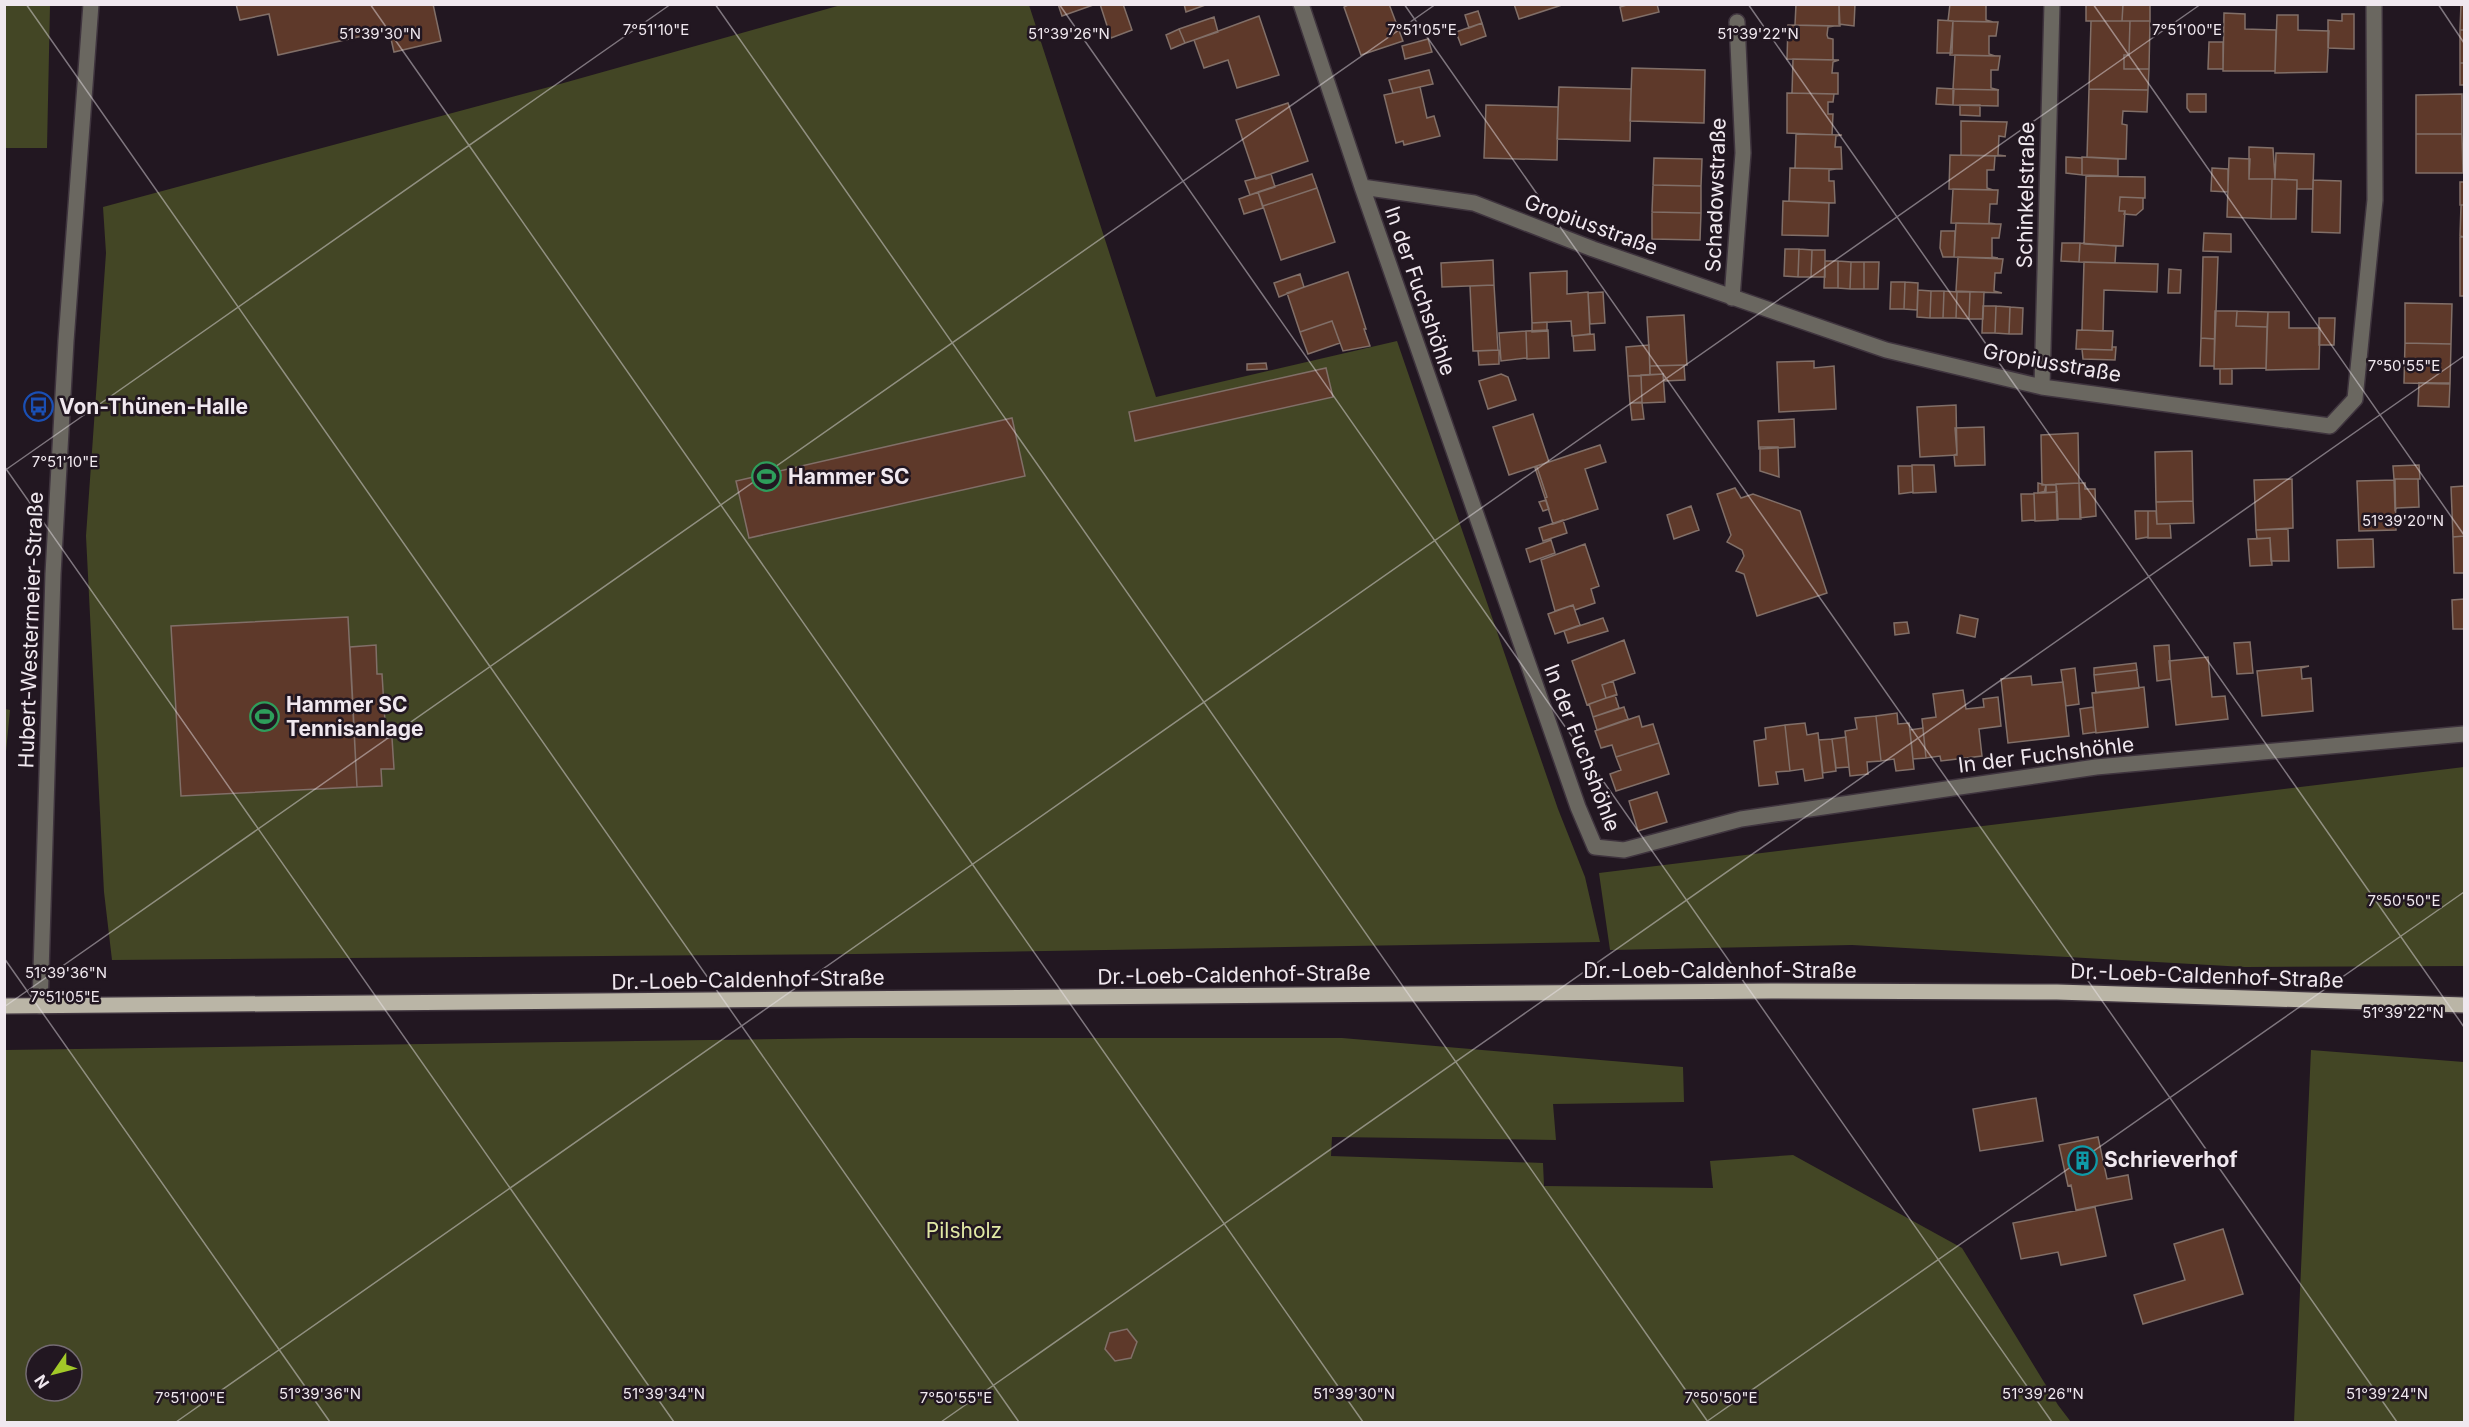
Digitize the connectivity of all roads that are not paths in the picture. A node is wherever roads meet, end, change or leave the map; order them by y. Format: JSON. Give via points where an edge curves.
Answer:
{"nodes":[{"id":1,"x":91,"y":4,"type":"edge"},
{"id":2,"x":1301,"y":4,"type":"edge"},
{"id":3,"x":2052,"y":4,"type":"edge"},
{"id":4,"x":2374,"y":4,"type":"edge"},
{"id":5,"x":1737,"y":22,"type":"dead end"},
{"id":6,"x":1362,"y":187,"type":"junction"},
{"id":7,"x":1732,"y":298,"type":"junction"},
{"id":8,"x":2042,"y":387,"type":"junction"},
{"id":9,"x":2464,"y":735,"type":"edge"},
{"id":10,"x":2464,"y":1005,"type":"edge"},
{"id":11,"x":4,"y":1006,"type":"edge"},
{"id":12,"x":40,"y":1006,"type":"junction"}],
"edges":[{"from":1,"to":12,"type":"street","name":"Hubert-Westermeier-Straße","via":[[67,317],[53,574]]},
{"from":2,"to":6,"type":"street","name":"In der Fuchshöhle"},
{"from":3,"to":8,"type":"street","name":"Schinkelstraße"},
{"from":4,"to":8,"type":"street","name":"Gropiusstraße","via":[[2375,200],[2355,399],[2330,426]]},
{"from":5,"to":7,"type":"street","name":"Schadowstraße","via":[[1743,153]]},
{"from":6,"to":7,"type":"street","name":"Gropiusstraße","via":[[1474,203]]},
{"from":6,"to":9,"type":"street","name":"In der Fuchshöhle","via":[[1595,847],[1624,850],[1742,819],[2096,767]]},
{"from":7,"to":8,"type":"street","name":"Gropiusstraße","via":[[1886,350]]},
{"from":10,"to":12,"type":"main road","name":"Dr.-Loeb-Caldenhof-Straße","via":[[2057,992],[1706,991]]},
{"from":11,"to":12,"type":"main road","name":"Dr.-Loeb-Caldenhof-Straße"}]}
